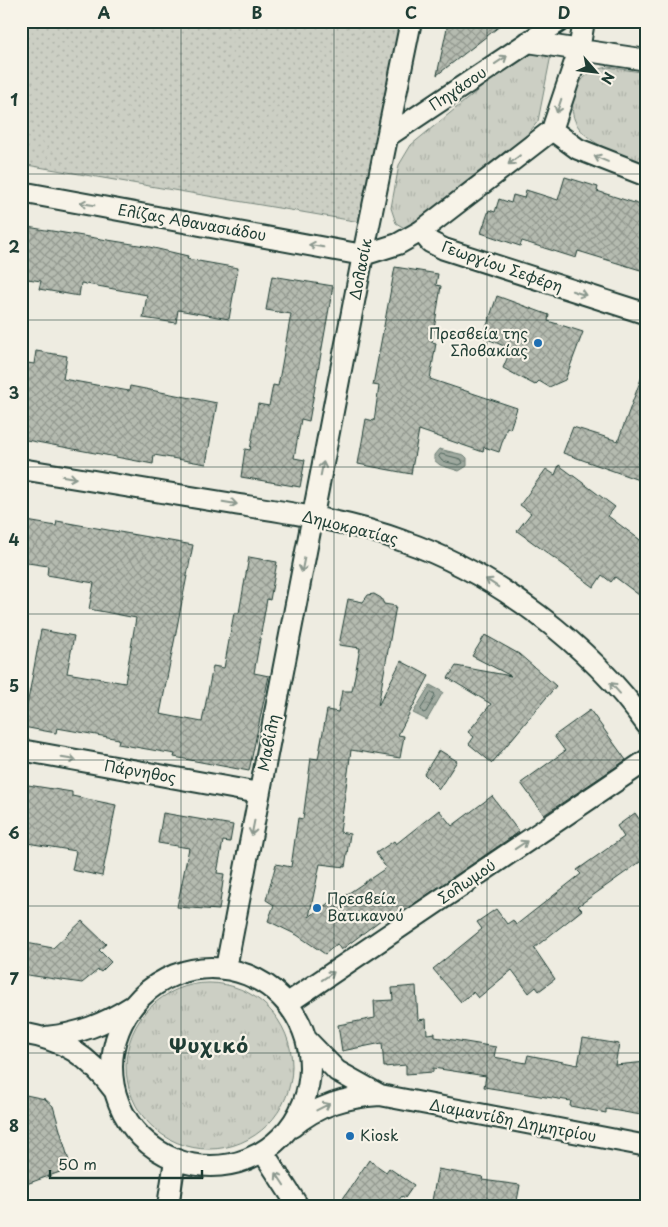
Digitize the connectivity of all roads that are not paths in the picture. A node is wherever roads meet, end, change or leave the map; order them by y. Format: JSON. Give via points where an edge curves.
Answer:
{"nodes":[{"id":1,"x":411,"y":21,"type":"edge"},
{"id":2,"x":560,"y":21,"type":"edge"},
{"id":3,"x":584,"y":21,"type":"edge"},
{"id":4,"x":528,"y":42,"type":"junction"},
{"id":5,"x":579,"y":50,"type":"junction"},
{"id":6,"x":647,"y":60,"type":"edge"},
{"id":7,"x":552,"y":130,"type":"junction"},
{"id":8,"x":388,"y":136,"type":"junction"},
{"id":9,"x":647,"y":176,"type":"edge"},
{"id":10,"x":21,"y":192,"type":"edge"},
{"id":11,"x":421,"y":231,"type":"junction"},
{"id":12,"x":364,"y":255,"type":"junction"},
{"id":13,"x":647,"y":314,"type":"edge"},
{"id":14,"x":21,"y":469,"type":"edge"},
{"id":15,"x":313,"y":517,"type":"junction"},
{"id":16,"x":647,"y":725,"type":"edge"},
{"id":17,"x":21,"y":750,"type":"edge"},
{"id":18,"x":647,"y":760,"type":"edge"},
{"id":19,"x":259,"y":793,"type":"junction"},
{"id":20,"x":226,"y":968,"type":"junction"},
{"id":21,"x":288,"y":1003,"type":"junction"},
{"id":22,"x":132,"y":1006,"type":"junction"},
{"id":23,"x":21,"y":1032,"type":"edge"},
{"id":24,"x":44,"y":1037,"type":"junction"},
{"id":25,"x":306,"y":1040,"type":"junction"},
{"id":26,"x":114,"y":1090,"type":"junction"},
{"id":27,"x":380,"y":1095,"type":"junction"},
{"id":28,"x":283,"y":1135,"type":"junction"},
{"id":29,"x":647,"y":1146,"type":"edge"},
{"id":30,"x":262,"y":1152,"type":"junction"},
{"id":31,"x":175,"y":1160,"type":"junction"},
{"id":32,"x":168,"y":1206,"type":"edge"},
{"id":33,"x":298,"y":1206,"type":"edge"}],
"edges":[{"from":1,"to":8,"type":"street","name":"Δολασίκ"},
{"from":2,"to":4,"type":"street","name":"Πηγάσου"},
{"from":3,"to":5,"type":"street"},
{"from":4,"to":5,"type":"street"},
{"from":8,"to":4,"type":"street","name":"Πηγάσου","one_way":true},
{"from":5,"to":6,"type":"street"},
{"from":5,"to":7,"type":"street","one_way":true},
{"from":9,"to":7,"type":"street","one_way":true,"via":[[578,149]]},
{"from":7,"to":11,"type":"street","one_way":true},
{"from":8,"to":12,"type":"street","name":"Δολασίκ"},
{"from":12,"to":10,"type":"street","name":"Ελίζας Αθανασιάδου","one_way":true},
{"from":11,"to":12,"type":"street","via":[[398,244]]},
{"from":11,"to":13,"type":"street","name":"Γεωργίου Σεφέρη","one_way":true,"via":[[430,242],[444,249]]},
{"from":15,"to":12,"type":"street","name":"Δολασίκ","one_way":true},
{"from":14,"to":15,"type":"street","name":"Δημοκρατίας","one_way":true},
{"from":16,"to":15,"type":"street","name":"Δημοκρατίας","one_way":true,"via":[[561,633],[484,578],[404,541],[366,528]]},
{"from":15,"to":19,"type":"street","name":"Μαβίλη","one_way":true},
{"from":17,"to":19,"type":"street","name":"Πάρνηθος","one_way":true},
{"from":21,"to":18,"type":"street","name":"Σολωμού","one_way":true},
{"from":19,"to":20,"type":"street","name":"Μαβίλη","one_way":true},
{"from":20,"to":21,"type":"street","via":[[255,978]]},
{"from":20,"to":22,"type":"street","via":[[199,968],[174,974],[150,988]]},
{"from":21,"to":25,"type":"street"},
{"from":22,"to":24,"type":"street","via":[[91,1029]]},
{"from":22,"to":26,"type":"street","via":[[118,1032],[113,1051]]},
{"from":23,"to":24,"type":"street"},
{"from":24,"to":26,"type":"street","via":[[84,1057]]},
{"from":25,"to":27,"type":"street","name":"Διαμαντίδη Δημητρίου","via":[[338,1071]]},
{"from":25,"to":28,"type":"street","via":[[309,1080],[304,1100]]},
{"from":26,"to":31,"type":"street","name":"Διαμαντίδη Δημητρίου","via":[[122,1113],[136,1133],[154,1149]]},
{"from":28,"to":27,"type":"street","name":"Διαμαντίδη Δημητρίου","one_way":true,"via":[[306,1116],[332,1103]]},
{"from":27,"to":29,"type":"street","name":"Διαμαντίδη Δημητρίου"},
{"from":28,"to":30,"type":"street","name":"Διαμαντίδη Δημητρίου"},
{"from":30,"to":31,"type":"street","name":"Διαμαντίδη Δημητρίου","via":[[220,1166]]},
{"from":33,"to":30,"type":"street","one_way":true},
{"from":31,"to":32,"type":"street"}]}
